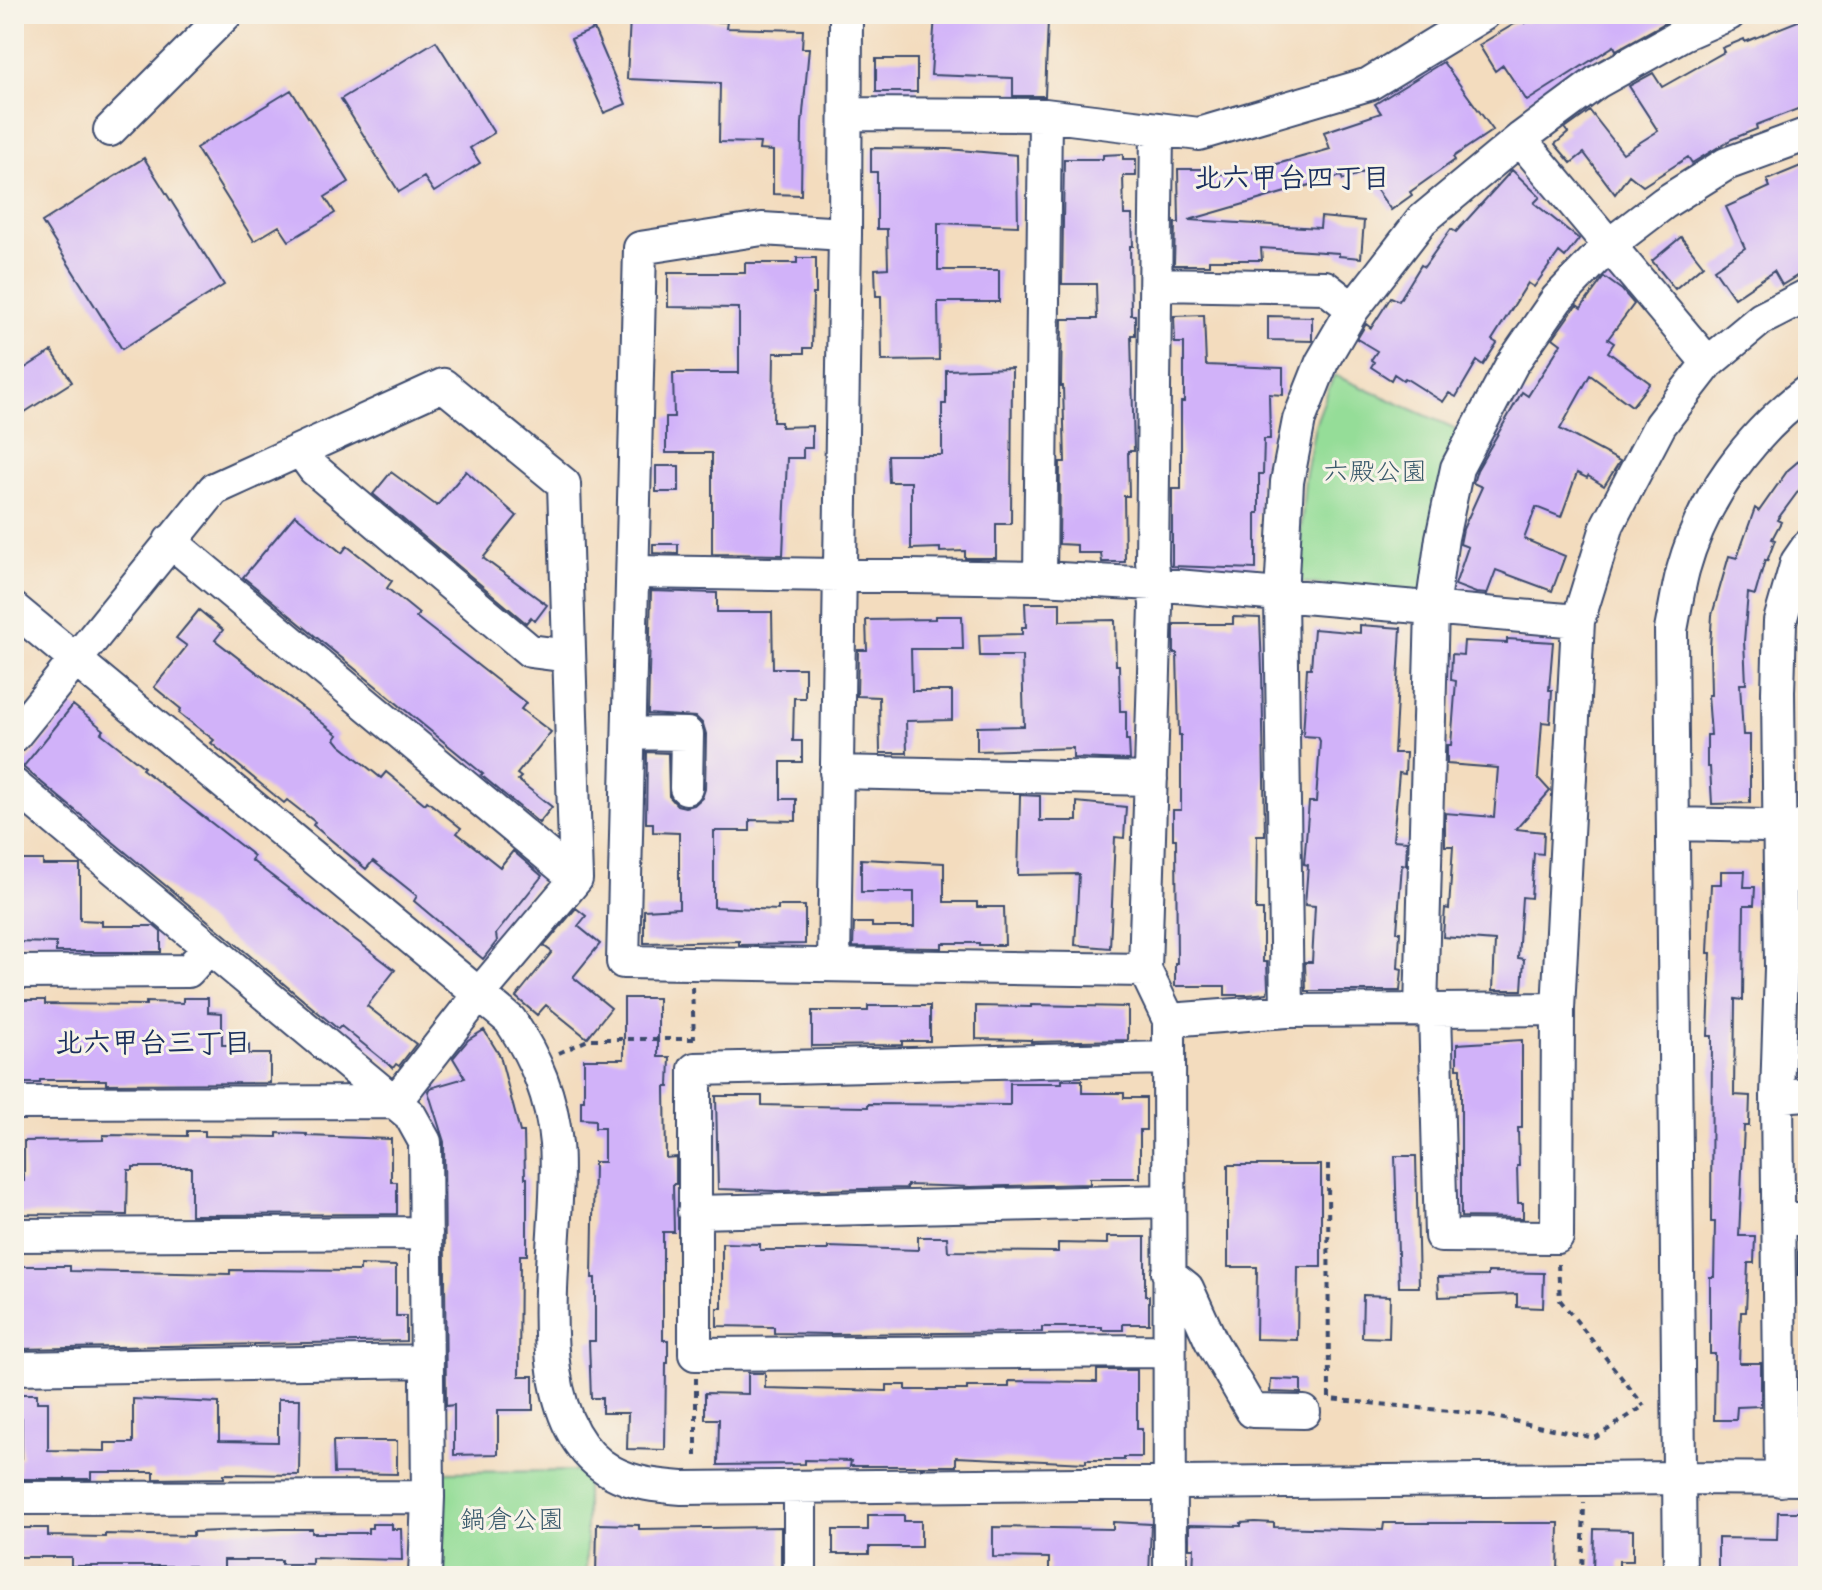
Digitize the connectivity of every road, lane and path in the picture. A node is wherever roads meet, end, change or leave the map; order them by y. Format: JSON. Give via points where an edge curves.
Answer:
{"nodes":[{"id":1,"x":226,"y":14,"type":"edge"},
{"id":2,"x":846,"y":14,"type":"edge"},
{"id":3,"x":1484,"y":14,"type":"edge"},
{"id":4,"x":1729,"y":14,"type":"edge"},
{"id":5,"x":846,"y":114,"type":"junction"},
{"id":6,"x":1045,"y":115,"type":"junction"},
{"id":7,"x":1157,"y":129,"type":"junction"},
{"id":8,"x":110,"y":130,"type":"dead end"},
{"id":9,"x":1808,"y":134,"type":"edge"},
{"id":10,"x":1520,"y":139,"type":"junction"},
{"id":11,"x":845,"y":234,"type":"junction"},
{"id":12,"x":1609,"y":245,"type":"junction"},
{"id":13,"x":1157,"y":284,"type":"junction"},
{"id":14,"x":1808,"y":295,"type":"edge"},
{"id":15,"x":1353,"y":309,"type":"junction"},
{"id":16,"x":1708,"y":363,"type":"junction"},
{"id":17,"x":1808,"y":391,"type":"edge"},
{"id":18,"x":301,"y":451,"type":"junction"},
{"id":19,"x":170,"y":541,"type":"junction"},
{"id":20,"x":1804,"y":557,"type":"edge"},
{"id":21,"x":633,"y":572,"type":"junction"},
{"id":22,"x":838,"y":574,"type":"junction"},
{"id":23,"x":1040,"y":578,"type":"junction"},
{"id":24,"x":1154,"y":584,"type":"junction"},
{"id":25,"x":1281,"y":596,"type":"junction"},
{"id":26,"x":14,"y":609,"type":"edge"},
{"id":27,"x":1432,"y":609,"type":"junction"},
{"id":28,"x":1578,"y":621,"type":"junction"},
{"id":29,"x":569,"y":656,"type":"junction"},
{"id":30,"x":75,"y":659,"type":"junction"},
{"id":31,"x":1793,"y":692,"type":"edge"},
{"id":32,"x":629,"y":733,"type":"junction"},
{"id":33,"x":14,"y":736,"type":"edge"},
{"id":34,"x":836,"y":772,"type":"junction"},
{"id":35,"x":1151,"y":779,"type":"junction"},
{"id":36,"x":14,"y":785,"type":"edge"},
{"id":37,"x":686,"y":788,"type":"dead end"},
{"id":38,"x":1674,"y":824,"type":"junction"},
{"id":39,"x":1794,"y":827,"type":"edge"},
{"id":40,"x":576,"y":879,"type":"junction"},
{"id":41,"x":209,"y":948,"type":"junction"},
{"id":42,"x":834,"y":964,"type":"junction"},
{"id":43,"x":691,"y":965,"type":"junction"},
{"id":44,"x":1794,"y":967,"type":"edge"},
{"id":45,"x":1145,"y":970,"type":"junction"},
{"id":46,"x":14,"y":972,"type":"edge"},
{"id":47,"x":480,"y":993,"type":"junction"},
{"id":48,"x":1558,"y":1009,"type":"junction"},
{"id":49,"x":1428,"y":1010,"type":"junction"},
{"id":50,"x":1287,"y":1011,"type":"junction"},
{"id":51,"x":1169,"y":1020,"type":"junction"},
{"id":52,"x":553,"y":1056,"type":"dead end"},
{"id":53,"x":1168,"y":1058,"type":"junction"},
{"id":54,"x":1793,"y":1095,"type":"edge"},
{"id":55,"x":395,"y":1102,"type":"junction"},
{"id":56,"x":14,"y":1103,"type":"edge"},
{"id":57,"x":1328,"y":1164,"type":"dead end"},
{"id":58,"x":1168,"y":1201,"type":"junction"},
{"id":59,"x":694,"y":1212,"type":"junction"},
{"id":60,"x":1793,"y":1219,"type":"edge"},
{"id":61,"x":426,"y":1233,"type":"junction"},
{"id":62,"x":14,"y":1235,"type":"edge"},
{"id":63,"x":1557,"y":1237,"type":"junction"},
{"id":64,"x":1168,"y":1273,"type":"junction"},
{"id":65,"x":1169,"y":1351,"type":"junction"},
{"id":66,"x":695,"y":1354,"type":"junction"},
{"id":67,"x":1794,"y":1355,"type":"edge"},
{"id":68,"x":427,"y":1361,"type":"junction"},
{"id":69,"x":14,"y":1368,"type":"edge"},
{"id":70,"x":1644,"y":1406,"type":"junction"},
{"id":71,"x":1655,"y":1406,"type":"dead end"},
{"id":72,"x":1304,"y":1412,"type":"dead end"},
{"id":73,"x":696,"y":1472,"type":"dead end"},
{"id":74,"x":1679,"y":1478,"type":"junction"},
{"id":75,"x":1795,"y":1480,"type":"edge"},
{"id":76,"x":1171,"y":1484,"type":"junction"},
{"id":77,"x":800,"y":1488,"type":"junction"},
{"id":78,"x":428,"y":1497,"type":"junction"},
{"id":79,"x":1584,"y":1497,"type":"dead end"},
{"id":80,"x":14,"y":1498,"type":"edge"},
{"id":81,"x":425,"y":1576,"type":"edge"},
{"id":82,"x":800,"y":1576,"type":"edge"},
{"id":83,"x":1170,"y":1576,"type":"edge"},
{"id":84,"x":1582,"y":1576,"type":"edge"},
{"id":85,"x":1680,"y":1576,"type":"edge"}],
"edges":[{"from":1,"to":8,"type":"street"},
{"from":2,"to":5,"type":"street"},
{"from":3,"to":7,"type":"street","via":[[1369,84],[1199,134]]},
{"from":4,"to":10,"type":"street","via":[[1597,82]]},
{"from":5,"to":6,"type":"street"},
{"from":5,"to":11,"type":"street"},
{"from":6,"to":7,"type":"street"},
{"from":6,"to":23,"type":"street"},
{"from":7,"to":13,"type":"street"},
{"from":9,"to":12,"type":"street","via":[[1726,164]]},
{"from":10,"to":12,"type":"street"},
{"from":10,"to":15,"type":"street","via":[[1422,220]]},
{"from":11,"to":21,"type":"street","via":[[762,229],[640,248]]},
{"from":11,"to":22,"type":"street"},
{"from":12,"to":16,"type":"street"},
{"from":12,"to":27,"type":"street","via":[[1557,299],[1512,364],[1457,468]]},
{"from":13,"to":15,"type":"street","via":[[1325,287]]},
{"from":13,"to":24,"type":"street"},
{"from":14,"to":16,"type":"street","via":[[1761,319]]},
{"from":15,"to":25,"type":"street","via":[[1322,362],[1299,420],[1287,482]]},
{"from":16,"to":28,"type":"street","via":[[1660,425],[1632,473],[1608,524]]},
{"from":17,"to":38,"type":"street","via":[[1751,442],[1706,508],[1683,569],[1671,630]]},
{"from":18,"to":19,"type":"street","via":[[214,489]]},
{"from":18,"to":29,"type":"street","via":[[314,469],[530,651]]},
{"from":18,"to":29,"type":"street","via":[[443,385],[564,484]]},
{"from":19,"to":30,"type":"street"},
{"from":19,"to":40,"type":"street"},
{"from":20,"to":31,"type":"street","via":[[1780,621]]},
{"from":21,"to":22,"type":"street"},
{"from":21,"to":32,"type":"street"},
{"from":22,"to":23,"type":"street"},
{"from":22,"to":34,"type":"street"},
{"from":23,"to":24,"type":"street"},
{"from":24,"to":25,"type":"street"},
{"from":24,"to":35,"type":"street"},
{"from":25,"to":27,"type":"street"},
{"from":25,"to":50,"type":"street"},
{"from":26,"to":30,"type":"street"},
{"from":27,"to":28,"type":"street"},
{"from":27,"to":49,"type":"street"},
{"from":28,"to":48,"type":"street"},
{"from":29,"to":40,"type":"street"},
{"from":30,"to":33,"type":"street"},
{"from":30,"to":47,"type":"street"},
{"from":31,"to":39,"type":"street"},
{"from":32,"to":37,"type":"street","via":[[687,734]]},
{"from":32,"to":43,"type":"street","via":[[623,962]]},
{"from":34,"to":35,"type":"street"},
{"from":34,"to":42,"type":"street"},
{"from":35,"to":45,"type":"street"},
{"from":36,"to":41,"type":"street"},
{"from":38,"to":39,"type":"street"},
{"from":38,"to":74,"type":"street"},
{"from":39,"to":44,"type":"street"},
{"from":40,"to":47,"type":"street"},
{"from":41,"to":46,"type":"street","via":[[188,971]]},
{"from":41,"to":55,"type":"street"},
{"from":42,"to":43,"type":"street"},
{"from":42,"to":45,"type":"street"},
{"from":43,"to":52,"type":"path","via":[[694,1039],[590,1039]]},
{"from":44,"to":54,"type":"street"},
{"from":45,"to":51,"type":"street"},
{"from":47,"to":55,"type":"street"},
{"from":47,"to":77,"type":"street","via":[[510,1020],[532,1053],[550,1098],[557,1175],[549,1317],[553,1363],[573,1436],[609,1471],[649,1485]]},
{"from":48,"to":49,"type":"street"},
{"from":48,"to":63,"type":"street"},
{"from":49,"to":50,"type":"street"},
{"from":49,"to":63,"type":"street","via":[[1441,1236]]},
{"from":50,"to":51,"type":"street"},
{"from":51,"to":53,"type":"street"},
{"from":53,"to":58,"type":"street"},
{"from":53,"to":59,"type":"street","via":[[695,1069]]},
{"from":54,"to":60,"type":"street"},
{"from":55,"to":56,"type":"street"},
{"from":55,"to":61,"type":"street","via":[[410,1115],[425,1142]]},
{"from":57,"to":70,"type":"path","via":[[1329,1399],[1480,1414],[1595,1438]]},
{"from":58,"to":59,"type":"street"},
{"from":58,"to":64,"type":"street"},
{"from":59,"to":66,"type":"street"},
{"from":60,"to":67,"type":"street"},
{"from":61,"to":62,"type":"street"},
{"from":61,"to":68,"type":"street"},
{"from":63,"to":70,"type":"path","via":[[1560,1300]]},
{"from":64,"to":65,"type":"street"},
{"from":64,"to":72,"type":"street","via":[[1187,1288],[1252,1411]]},
{"from":65,"to":66,"type":"street"},
{"from":65,"to":76,"type":"street"},
{"from":66,"to":73,"type":"path"},
{"from":67,"to":75,"type":"street"},
{"from":68,"to":69,"type":"street"},
{"from":68,"to":78,"type":"street"},
{"from":70,"to":71,"type":"path"},
{"from":74,"to":75,"type":"street"},
{"from":74,"to":76,"type":"street"},
{"from":74,"to":85,"type":"street"},
{"from":76,"to":77,"type":"street"},
{"from":76,"to":83,"type":"street"},
{"from":77,"to":82,"type":"street"},
{"from":78,"to":80,"type":"street"},
{"from":78,"to":81,"type":"street"},
{"from":79,"to":84,"type":"path"}]}
